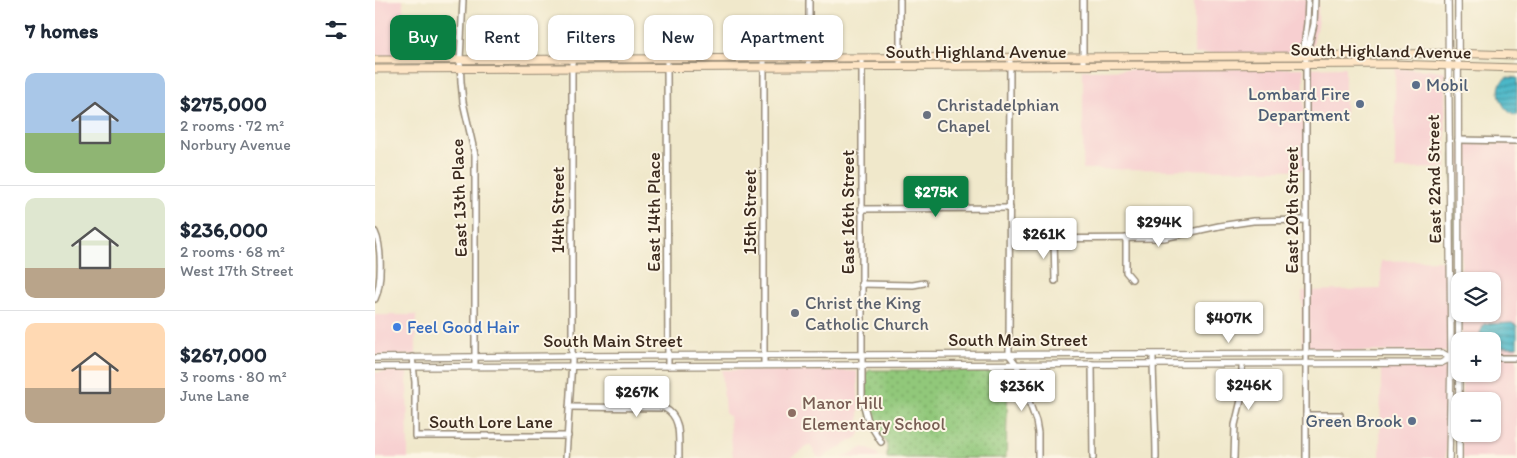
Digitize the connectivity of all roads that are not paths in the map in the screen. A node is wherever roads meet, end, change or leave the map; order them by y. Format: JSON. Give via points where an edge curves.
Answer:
{"nodes":[{"id":1,"x":463,"y":0,"type":"edge"},
{"id":2,"x":809,"y":0,"type":"edge"},
{"id":3,"x":901,"y":0,"type":"edge"},
{"id":4,"x":1083,"y":0,"type":"edge"},
{"id":5,"x":1308,"y":0,"type":"edge"},
{"id":6,"x":1315,"y":0,"type":"edge"},
{"id":7,"x":1448,"y":0,"type":"edge"},
{"id":8,"x":1458,"y":0,"type":"edge"},
{"id":9,"x":1308,"y":14,"type":"junction"},
{"id":10,"x":1315,"y":14,"type":"junction"},
{"id":11,"x":809,"y":15,"type":"edge"},
{"id":12,"x":1449,"y":53,"type":"junction"},
{"id":13,"x":1457,"y":54,"type":"junction"},
{"id":14,"x":1517,"y":55,"type":"edge"},
{"id":15,"x":1306,"y":56,"type":"junction"},
{"id":16,"x":1010,"y":57,"type":"junction"},
{"id":17,"x":1083,"y":57,"type":"junction"},
{"id":18,"x":843,"y":58,"type":"edge"},
{"id":19,"x":862,"y":58,"type":"junction"},
{"id":20,"x":900,"y":58,"type":"junction"},
{"id":21,"x":460,"y":59,"type":"junction"},
{"id":22,"x":375,"y":60,"type":"edge"},
{"id":23,"x":548,"y":60,"type":"edge"},
{"id":24,"x":572,"y":60,"type":"edge"},
{"id":25,"x":667,"y":60,"type":"edge"},
{"id":26,"x":764,"y":60,"type":"edge"},
{"id":27,"x":809,"y":60,"type":"edge"},
{"id":28,"x":1306,"y":65,"type":"junction"},
{"id":29,"x":1083,"y":66,"type":"junction"},
{"id":30,"x":1449,"y":66,"type":"junction"},
{"id":31,"x":809,"y":67,"type":"junction"},
{"id":32,"x":900,"y":67,"type":"junction"},
{"id":33,"x":1010,"y":67,"type":"junction"},
{"id":34,"x":1457,"y":67,"type":"junction"},
{"id":35,"x":461,"y":68,"type":"junction"},
{"id":36,"x":571,"y":68,"type":"junction"},
{"id":37,"x":764,"y":68,"type":"junction"},
{"id":38,"x":862,"y":68,"type":"junction"},
{"id":39,"x":1517,"y":68,"type":"edge"},
{"id":40,"x":375,"y":69,"type":"edge"},
{"id":41,"x":667,"y":69,"type":"junction"},
{"id":42,"x":1458,"y":140,"type":"junction"},
{"id":43,"x":1517,"y":141,"type":"edge"},
{"id":44,"x":1010,"y":208,"type":"junction"},
{"id":45,"x":861,"y":209,"type":"junction"},
{"id":46,"x":1306,"y":220,"type":"junction"},
{"id":47,"x":375,"y":232,"type":"edge"},
{"id":48,"x":1054,"y":238,"type":"junction"},
{"id":49,"x":1126,"y":238,"type":"junction"},
{"id":50,"x":1010,"y":239,"type":"junction"},
{"id":51,"x":1132,"y":279,"type":"dead end"},
{"id":52,"x":1055,"y":281,"type":"dead end"},
{"id":53,"x":924,"y":283,"type":"dead end"},
{"id":54,"x":861,"y":284,"type":"junction"},
{"id":55,"x":375,"y":298,"type":"edge"},
{"id":56,"x":1460,"y":332,"type":"edge"},
{"id":57,"x":1153,"y":354,"type":"junction"},
{"id":58,"x":1306,"y":354,"type":"junction"},
{"id":59,"x":862,"y":355,"type":"junction"},
{"id":60,"x":667,"y":356,"type":"junction"},
{"id":61,"x":764,"y":356,"type":"junction"},
{"id":62,"x":412,"y":357,"type":"junction"},
{"id":63,"x":475,"y":357,"type":"junction"},
{"id":64,"x":375,"y":358,"type":"edge"},
{"id":65,"x":1451,"y":358,"type":"junction"},
{"id":66,"x":1501,"y":358,"type":"edge"},
{"id":67,"x":1517,"y":358,"type":"edge"},
{"id":68,"x":1013,"y":360,"type":"junction"},
{"id":69,"x":572,"y":361,"type":"junction"},
{"id":70,"x":1092,"y":364,"type":"junction"},
{"id":71,"x":1153,"y":364,"type":"junction"},
{"id":72,"x":1242,"y":364,"type":"junction"},
{"id":73,"x":1306,"y":364,"type":"junction"},
{"id":74,"x":764,"y":365,"type":"junction"},
{"id":75,"x":862,"y":365,"type":"junction"},
{"id":76,"x":475,"y":366,"type":"junction"},
{"id":77,"x":667,"y":366,"type":"junction"},
{"id":78,"x":375,"y":367,"type":"edge"},
{"id":79,"x":414,"y":367,"type":"junction"},
{"id":80,"x":1460,"y":382,"type":"edge"},
{"id":81,"x":569,"y":408,"type":"junction"},
{"id":82,"x":1306,"y":415,"type":"junction"},
{"id":83,"x":1340,"y":415,"type":"dead end"},
{"id":84,"x":568,"y":436,"type":"junction"},
{"id":85,"x":881,"y":442,"type":"dead end"},
{"id":86,"x":566,"y":458,"type":"edge"},
{"id":87,"x":679,"y":458,"type":"edge"},
{"id":88,"x":1038,"y":458,"type":"edge"},
{"id":89,"x":1093,"y":458,"type":"edge"},
{"id":90,"x":1156,"y":458,"type":"edge"},
{"id":91,"x":1234,"y":458,"type":"edge"},
{"id":92,"x":1306,"y":458,"type":"edge"},
{"id":93,"x":1449,"y":458,"type":"edge"},
{"id":94,"x":1459,"y":458,"type":"edge"}],
"edges":[{"from":1,"to":21,"type":"street","name":"East 13th Place"},
{"from":2,"to":11,"type":"street"},
{"from":3,"to":20,"type":"street"},
{"from":4,"to":17,"type":"street"},
{"from":5,"to":9,"type":"street"},
{"from":6,"to":10,"type":"street"},
{"from":7,"to":12,"type":"street","name":"East 22nd Street"},
{"from":8,"to":13,"type":"street","name":"East 22nd Street"},
{"from":9,"to":10,"type":"street"},
{"from":9,"to":15,"type":"street"},
{"from":10,"to":15,"type":"street"},
{"from":12,"to":13,"type":"main road","name":"South Highland Avenue"},
{"from":12,"to":15,"type":"main road","name":"South Highland Avenue"},
{"from":12,"to":30,"type":"street","name":"East 22nd Street"},
{"from":13,"to":14,"type":"main road","name":"South Highland Avenue"},
{"from":13,"to":34,"type":"street","name":"East 22nd Street"},
{"from":15,"to":17,"type":"main road","name":"South Highland Avenue"},
{"from":15,"to":28,"type":"street","name":"East 20th Street"},
{"from":16,"to":17,"type":"main road","name":"South Highland Avenue"},
{"from":16,"to":20,"type":"main road","name":"South Highland Avenue"},
{"from":16,"to":33,"type":"street"},
{"from":17,"to":29,"type":"street"},
{"from":18,"to":19,"type":"main road","name":"South Highland Avenue"},
{"from":19,"to":20,"type":"main road","name":"South Highland Avenue"},
{"from":19,"to":38,"type":"street","name":"East 16th Street"},
{"from":20,"to":32,"type":"street"},
{"from":21,"to":22,"type":"main road","name":"South Highland Avenue"},
{"from":21,"to":23,"type":"main road","name":"South Highland Avenue"},
{"from":21,"to":35,"type":"street","name":"East 13th Place"},
{"from":24,"to":36,"type":"street","name":"14th Street"},
{"from":25,"to":41,"type":"street","name":"East 14th Place"},
{"from":26,"to":37,"type":"street","name":"15th Street"},
{"from":27,"to":31,"type":"street"},
{"from":28,"to":29,"type":"main road","name":"South Highland Avenue"},
{"from":28,"to":30,"type":"main road","name":"South Highland Avenue"},
{"from":28,"to":46,"type":"street","name":"East 20th Street"},
{"from":29,"to":33,"type":"main road","name":"South Highland Avenue"},
{"from":30,"to":34,"type":"main road","name":"South Highland Avenue"},
{"from":30,"to":65,"type":"street","name":"East 22nd Street"},
{"from":31,"to":37,"type":"main road","name":"South Highland Avenue"},
{"from":31,"to":38,"type":"main road","name":"South Highland Avenue"},
{"from":32,"to":33,"type":"main road","name":"South Highland Avenue"},
{"from":32,"to":38,"type":"main road","name":"South Highland Avenue"},
{"from":33,"to":44,"type":"street"},
{"from":34,"to":39,"type":"main road","name":"South Highland Avenue"},
{"from":34,"to":42,"type":"street","name":"East 22nd Street"},
{"from":35,"to":36,"type":"main road","name":"South Highland Avenue"},
{"from":35,"to":40,"type":"main road","name":"South Highland Avenue"},
{"from":35,"to":63,"type":"street","name":"East 13th Place","via":[[463,102],[475,155]]},
{"from":36,"to":41,"type":"main road","name":"South Highland Avenue"},
{"from":36,"to":69,"type":"street","name":"14th Street"},
{"from":37,"to":41,"type":"main road","name":"South Highland Avenue"},
{"from":37,"to":61,"type":"street","name":"15th Street"},
{"from":38,"to":45,"type":"street","name":"East 16th Street"},
{"from":41,"to":60,"type":"street","name":"East 14th Place"},
{"from":42,"to":43,"type":"street"},
{"from":42,"to":56,"type":"street","name":"East 22nd Street"},
{"from":44,"to":45,"type":"street"},
{"from":44,"to":50,"type":"street"},
{"from":45,"to":54,"type":"street","name":"East 16th Street"},
{"from":46,"to":49,"type":"street","via":[[1253,221],[1164,238]]},
{"from":46,"to":58,"type":"street","name":"East 20th Street"},
{"from":47,"to":55,"type":"street","via":[[379,243],[379,288]]},
{"from":48,"to":49,"type":"street"},
{"from":48,"to":50,"type":"street"},
{"from":48,"to":52,"type":"street"},
{"from":49,"to":51,"type":"street","via":[[1126,272]]},
{"from":50,"to":68,"type":"street"},
{"from":53,"to":54,"type":"street"},
{"from":54,"to":59,"type":"street","name":"East 16th Street"},
{"from":57,"to":58,"type":"street","name":"South Main Street"},
{"from":57,"to":68,"type":"street","name":"South Main Street"},
{"from":57,"to":71,"type":"street"},
{"from":58,"to":65,"type":"street","name":"South Main Street","via":[[1442,353]]},
{"from":58,"to":73,"type":"street","name":"East 20th Street"},
{"from":59,"to":61,"type":"street","name":"South Main Street"},
{"from":59,"to":68,"type":"street","name":"South Main Street"},
{"from":59,"to":75,"type":"street","name":"East 16th Street"},
{"from":60,"to":61,"type":"street","name":"South Main Street"},
{"from":60,"to":69,"type":"street","name":"South Main Street"},
{"from":60,"to":77,"type":"street","name":"East 14th Place"},
{"from":61,"to":74,"type":"street","name":"15th Street"},
{"from":62,"to":63,"type":"street","name":"South Main Street"},
{"from":62,"to":64,"type":"street","name":"South Main Street"},
{"from":62,"to":79,"type":"street"},
{"from":63,"to":69,"type":"street","name":"South Main Street"},
{"from":63,"to":76,"type":"street","name":"East 13th Place"},
{"from":65,"to":73,"type":"street","name":"South Main Street","via":[[1442,363]]},
{"from":65,"to":93,"type":"street","name":"East 22nd Street"},
{"from":66,"to":67,"type":"street"},
{"from":68,"to":70,"type":"street","name":"South Main Street"},
{"from":68,"to":75,"type":"street","name":"South Main Street"},
{"from":68,"to":88,"type":"street","via":[[1037,428]]},
{"from":69,"to":76,"type":"street","name":"South Main Street"},
{"from":69,"to":77,"type":"street","name":"South Main Street"},
{"from":69,"to":81,"type":"street","name":"14th Street"},
{"from":70,"to":71,"type":"street","name":"South Main Street"},
{"from":70,"to":89,"type":"street"},
{"from":71,"to":72,"type":"street","name":"South Main Street"},
{"from":71,"to":90,"type":"street"},
{"from":72,"to":73,"type":"street","name":"South Main Street"},
{"from":72,"to":91,"type":"street","via":[[1242,396],[1235,424]]},
{"from":73,"to":82,"type":"street","name":"East 20th Street"},
{"from":74,"to":75,"type":"street","name":"South Main Street"},
{"from":74,"to":77,"type":"street","name":"South Main Street"},
{"from":75,"to":85,"type":"street","name":"East 16th Street","via":[[864,410]]},
{"from":76,"to":79,"type":"street","name":"South Main Street"},
{"from":78,"to":79,"type":"street","name":"South Main Street"},
{"from":79,"to":84,"type":"street","name":"South Lore Lane","via":[[415,436]]},
{"from":80,"to":94,"type":"street","name":"East 22nd Street"},
{"from":81,"to":84,"type":"street","name":"14th Street"},
{"from":81,"to":87,"type":"street","via":[[664,408],[677,420]]},
{"from":82,"to":83,"type":"street"},
{"from":82,"to":92,"type":"street","name":"East 20th Street"},
{"from":84,"to":86,"type":"street","name":"14th Street"}]}
